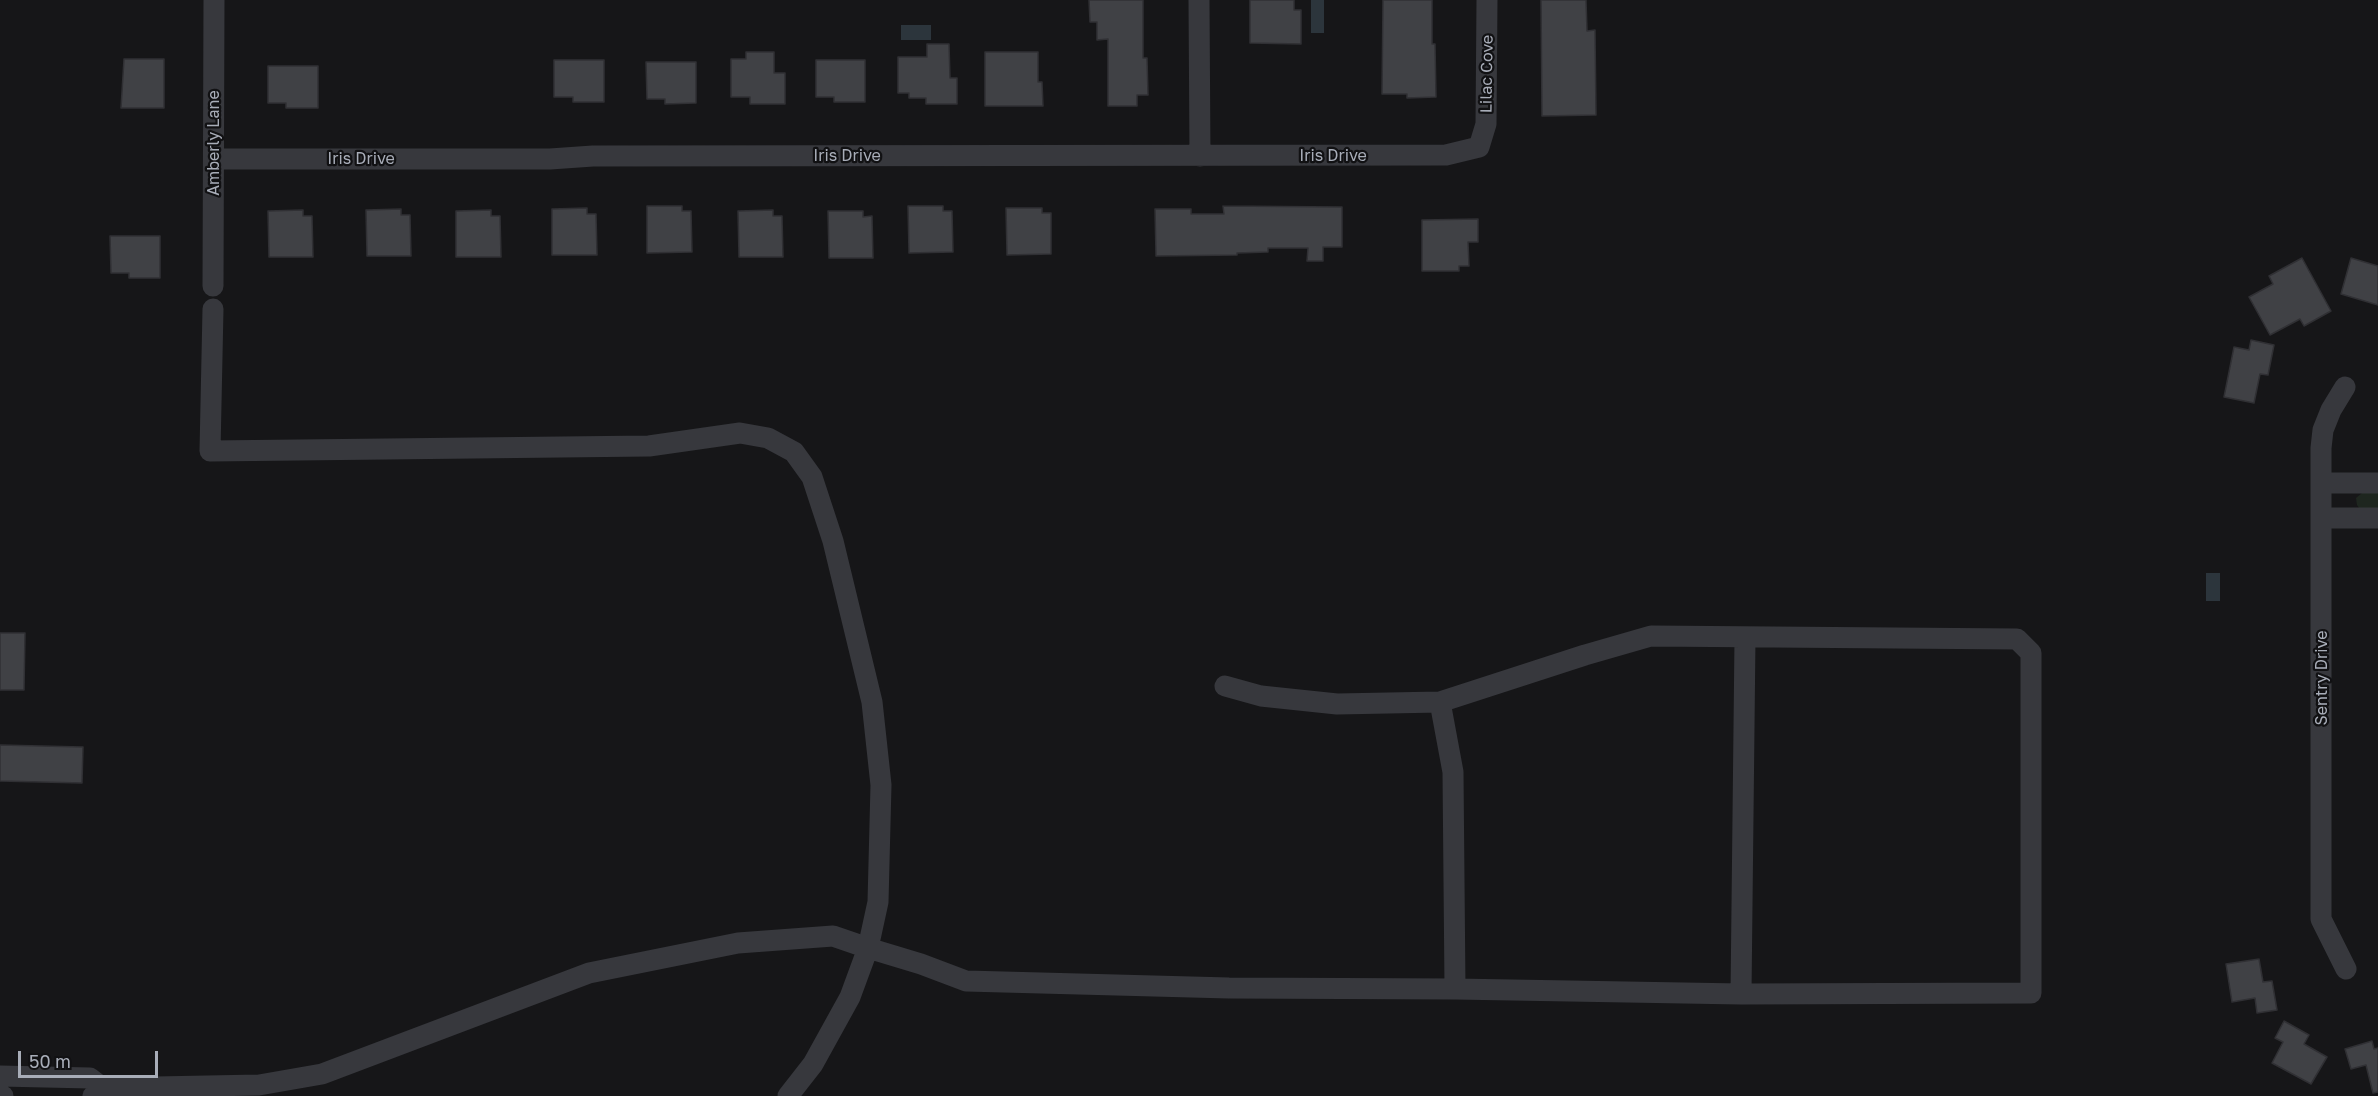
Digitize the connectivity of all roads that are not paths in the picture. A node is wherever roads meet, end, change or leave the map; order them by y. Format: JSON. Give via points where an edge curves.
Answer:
{"nodes":[{"id":1,"x":214,"y":0,"type":"edge"},
{"id":2,"x":1199,"y":0,"type":"edge"},
{"id":3,"x":1487,"y":0,"type":"edge"},
{"id":4,"x":1479,"y":147,"type":"joint"},
{"id":5,"x":1200,"y":156,"type":"junction"},
{"id":6,"x":214,"y":159,"type":"junction"},
{"id":7,"x":213,"y":286,"type":"dead end"},
{"id":8,"x":213,"y":309,"type":"dead end"},
{"id":9,"x":2345,"y":387,"type":"dead end"},
{"id":10,"x":2322,"y":483,"type":"junction"},
{"id":11,"x":2378,"y":483,"type":"edge"},
{"id":12,"x":2322,"y":518,"type":"junction"},
{"id":13,"x":2378,"y":518,"type":"edge"},
{"id":14,"x":1745,"y":638,"type":"junction"},
{"id":15,"x":1225,"y":686,"type":"dead end"},
{"id":16,"x":1440,"y":702,"type":"junction"},
{"id":17,"x":868,"y":948,"type":"junction"},
{"id":18,"x":2346,"y":969,"type":"dead end"},
{"id":19,"x":1455,"y":989,"type":"junction"},
{"id":20,"x":1740,"y":994,"type":"junction"},
{"id":21,"x":0,"y":1076,"type":"edge"},
{"id":22,"x":98,"y":1092,"type":"edge"},
{"id":23,"x":788,"y":1096,"type":"edge"}],
"edges":[{"from":1,"to":6,"type":"street","name":"Amberly Lane"},
{"from":2,"to":5,"type":"street"},
{"from":3,"to":4,"type":"street","name":"Lilac Cove","via":[[1486,124]]},
{"from":4,"to":5,"type":"street","name":"Iris Drive","via":[[1446,155]]},
{"from":5,"to":6,"type":"street","name":"Iris Drive"},
{"from":6,"to":7,"type":"street","name":"Amberly Lane"},
{"from":8,"to":17,"type":"street","via":[[210,451],[649,446],[740,433],[768,438],[794,452],[812,477],[833,541],[872,702],[881,785],[878,902]]},
{"from":9,"to":10,"type":"street","name":"Sentry Drive","via":[[2324,430]]},
{"from":10,"to":11,"type":"street"},
{"from":10,"to":12,"type":"street","name":"Sentry Drive"},
{"from":12,"to":13,"type":"street"},
{"from":12,"to":18,"type":"street","name":"Sentry Drive","via":[[2321,919]]},
{"from":14,"to":16,"type":"street","via":[[1651,636]]},
{"from":14,"to":20,"type":"street"},
{"from":14,"to":20,"type":"street","via":[[2016,639],[2031,653],[2031,993]]},
{"from":15,"to":16,"type":"street","via":[[1261,696],[1337,704]]},
{"from":16,"to":19,"type":"street","via":[[1453,772]]},
{"from":17,"to":19,"type":"street","via":[[966,981]]},
{"from":17,"to":22,"type":"street","via":[[833,936],[738,943],[589,973],[322,1074],[259,1085]]},
{"from":17,"to":23,"type":"street","via":[[850,997],[813,1064]]},
{"from":19,"to":20,"type":"street"},
{"from":21,"to":22,"type":"street","via":[[90,1078]]}]}
